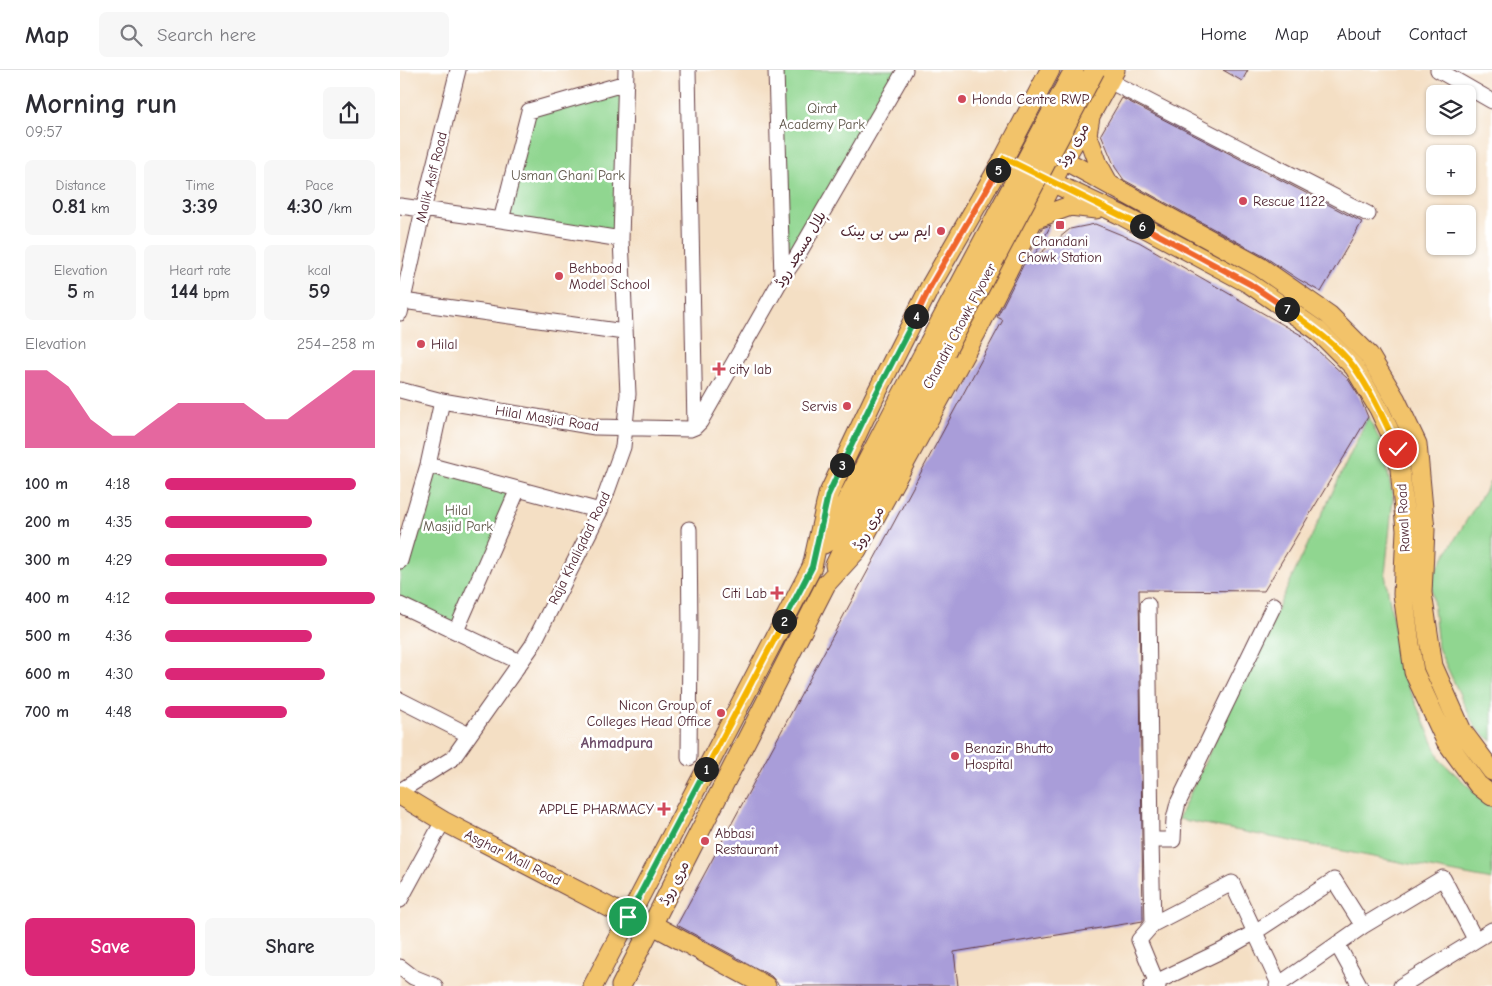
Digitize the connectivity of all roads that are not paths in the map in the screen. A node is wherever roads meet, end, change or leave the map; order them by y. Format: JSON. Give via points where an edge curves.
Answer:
{"nodes":[{"id":1,"x":458,"y":70,"type":"edge"},
{"id":2,"x":688,"y":70,"type":"edge"},
{"id":3,"x":776,"y":70,"type":"edge"},
{"id":4,"x":905,"y":70,"type":"edge"},
{"id":5,"x":1050,"y":70,"type":"edge"},
{"id":6,"x":1074,"y":70,"type":"edge"},
{"id":7,"x":1438,"y":70,"type":"edge"},
{"id":8,"x":1107,"y":74,"type":"edge"},
{"id":9,"x":626,"y":76,"type":"edge"},
{"id":10,"x":1492,"y":101,"type":"edge"},
{"id":11,"x":1090,"y":116,"type":"junction"},
{"id":12,"x":1016,"y":136,"type":"junction"},
{"id":13,"x":1004,"y":158,"type":"junction"},
{"id":14,"x":1064,"y":159,"type":"junction"},
{"id":15,"x":1052,"y":182,"type":"junction"},
{"id":16,"x":1109,"y":184,"type":"junction"},
{"id":17,"x":400,"y":206,"type":"edge"},
{"id":18,"x":422,"y":210,"type":"junction"},
{"id":19,"x":1119,"y":214,"type":"junction"},
{"id":20,"x":1368,"y":214,"type":"dead end"},
{"id":21,"x":1034,"y":219,"type":"junction"},
{"id":22,"x":501,"y":220,"type":"junction"},
{"id":23,"x":621,"y":239,"type":"junction"},
{"id":24,"x":782,"y":278,"type":"junction"},
{"id":25,"x":402,"y":307,"type":"edge"},
{"id":26,"x":624,"y":332,"type":"junction"},
{"id":27,"x":938,"y":347,"type":"junction"},
{"id":28,"x":400,"y":390,"type":"edge"},
{"id":29,"x":442,"y":400,"type":"junction"},
{"id":30,"x":695,"y":427,"type":"junction"},
{"id":31,"x":625,"y":428,"type":"junction"},
{"id":32,"x":428,"y":465,"type":"junction"},
{"id":33,"x":518,"y":489,"type":"junction"},
{"id":34,"x":600,"y":511,"type":"junction"},
{"id":35,"x":688,"y":529,"type":"dead end"},
{"id":36,"x":400,"y":561,"type":"edge"},
{"id":37,"x":812,"y":567,"type":"junction"},
{"id":38,"x":826,"y":584,"type":"junction"},
{"id":39,"x":400,"y":605,"type":"edge"},
{"id":40,"x":1148,"y":605,"type":"dead end"},
{"id":41,"x":1274,"y":605,"type":"dead end"},
{"id":42,"x":456,"y":631,"type":"junction"},
{"id":43,"x":520,"y":662,"type":"junction"},
{"id":44,"x":400,"y":700,"type":"edge"},
{"id":45,"x":469,"y":735,"type":"junction"},
{"id":46,"x":688,"y":758,"type":"dead end"},
{"id":47,"x":1492,"y":771,"type":"edge"},
{"id":48,"x":400,"y":791,"type":"edge"},
{"id":49,"x":400,"y":795,"type":"edge"},
{"id":50,"x":1492,"y":796,"type":"edge"},
{"id":51,"x":443,"y":821,"type":"junction"},
{"id":52,"x":1150,"y":840,"type":"junction"},
{"id":53,"x":400,"y":900,"type":"edge"},
{"id":54,"x":628,"y":917,"type":"junction"},
{"id":55,"x":1153,"y":924,"type":"junction"},
{"id":56,"x":652,"y":925,"type":"junction"},
{"id":57,"x":1363,"y":926,"type":"junction"},
{"id":58,"x":1492,"y":930,"type":"edge"},
{"id":59,"x":1255,"y":932,"type":"junction"},
{"id":60,"x":1474,"y":940,"type":"junction"},
{"id":61,"x":1337,"y":944,"type":"junction"},
{"id":62,"x":400,"y":967,"type":"edge"},
{"id":63,"x":1155,"y":985,"type":"edge"},
{"id":64,"x":435,"y":986,"type":"edge"},
{"id":65,"x":593,"y":986,"type":"edge"},
{"id":66,"x":621,"y":986,"type":"edge"},
{"id":67,"x":766,"y":986,"type":"edge"},
{"id":68,"x":1279,"y":986,"type":"edge"},
{"id":69,"x":1360,"y":986,"type":"edge"},
{"id":70,"x":1401,"y":986,"type":"edge"}],
"edges":[{"from":1,"to":18,"type":"street","name":"Malik Asif Road"},
{"from":2,"to":30,"type":"street"},
{"from":3,"to":24,"type":"street"},
{"from":4,"to":24,"type":"street","name":"ہلال مسجد روڈ"},
{"from":5,"to":12,"type":"main road","name":"مری روڈ"},
{"from":6,"to":27,"type":"main road","name":"Chandni Chowk Flyover","bridge":true},
{"from":7,"to":10,"type":"street"},
{"from":8,"to":11,"type":"main road","name":"مری روڈ"},
{"from":8,"to":20,"type":"street"},
{"from":8,"to":27,"type":"main road","name":"Chandni Chowk Flyover","bridge":true},
{"from":9,"to":22,"type":"street","via":[[529,111]]},
{"from":9,"to":23,"type":"street","name":"Raja Khaliqdad Road"},
{"from":11,"to":14,"type":"main road","name":"مری روڈ"},
{"from":11,"to":16,"type":"main road","via":[[1087,134]]},
{"from":12,"to":13,"type":"main road","name":"مری روڈ"},
{"from":12,"to":14,"type":"main road","name":"Rawal Road"},
{"from":13,"to":15,"type":"main road","name":"Rawal Road"},
{"from":13,"to":37,"type":"main road","name":"مری روڈ","via":[[931,285],[832,486]]},
{"from":14,"to":15,"type":"main road","name":"مری روڈ"},
{"from":14,"to":16,"type":"main road","name":"Rawal Road"},
{"from":15,"to":19,"type":"main road","name":"Rawal Road"},
{"from":15,"to":21,"type":"main road","name":"مری روڈ"},
{"from":16,"to":47,"type":"main road","name":"Rawal Road","via":[[1260,267],[1329,315],[1369,355],[1417,444],[1425,530],[1422,593],[1433,666],[1462,731]]},
{"from":17,"to":18,"type":"street"},
{"from":18,"to":22,"type":"street"},
{"from":18,"to":25,"type":"street","name":"Malik Asif Road"},
{"from":19,"to":21,"type":"main road","via":[[1070,206]]},
{"from":19,"to":50,"type":"main road","name":"Rawal Road","via":[[1250,284],[1317,330],[1354,367],[1398,449],[1406,530],[1403,594],[1414,672],[1446,741],[1478,785]]},
{"from":21,"to":38,"type":"main road","name":"مری روڈ","via":[[976,333],[857,550]]},
{"from":22,"to":23,"type":"street"},
{"from":23,"to":26,"type":"street","name":"Raja Khaliqdad Road"},
{"from":24,"to":30,"type":"street","name":"ہلال مسجد روڈ"},
{"from":25,"to":26,"type":"street"},
{"from":26,"to":31,"type":"street","name":"Raja Khaliqdad Road","via":[[628,394]]},
{"from":27,"to":37,"type":"main road","name":"Chandni Chowk Flyover","via":[[848,495]]},
{"from":27,"to":38,"type":"main road","name":"Chandni Chowk Flyover"},
{"from":28,"to":29,"type":"street","name":"Hilal Masjid Road"},
{"from":29,"to":31,"type":"street","name":"Hilal Masjid Road","via":[[595,427]]},
{"from":29,"to":32,"type":"street"},
{"from":30,"to":31,"type":"street","name":"Hilal Masjid Road"},
{"from":31,"to":34,"type":"street","name":"Raja Khaliqdad Road","via":[[623,447]]},
{"from":32,"to":33,"type":"street"},
{"from":32,"to":36,"type":"street"},
{"from":33,"to":34,"type":"street"},
{"from":33,"to":42,"type":"street"},
{"from":34,"to":43,"type":"street","name":"Raja Khaliqdad Road","via":[[532,646]]},
{"from":35,"to":46,"type":"street"},
{"from":37,"to":54,"type":"main road","name":"مری روڈ"},
{"from":38,"to":56,"type":"main road","name":"مری روڈ"},
{"from":39,"to":42,"type":"street"},
{"from":40,"to":52,"type":"street"},
{"from":41,"to":52,"type":"street","via":[[1178,803],[1174,840]]},
{"from":42,"to":43,"type":"street"},
{"from":43,"to":45,"type":"street","name":"Raja Khaliqdad Road"},
{"from":44,"to":45,"type":"street"},
{"from":45,"to":48,"type":"street","name":"Raja Khaliqdad Road","via":[[453,758]]},
{"from":49,"to":51,"type":"main road","name":"Asghar Mall Road"},
{"from":51,"to":53,"type":"street"},
{"from":51,"to":54,"type":"main road","name":"Asghar Mall Road"},
{"from":52,"to":55,"type":"street"},
{"from":54,"to":65,"type":"main road","name":"مری روڈ"},
{"from":55,"to":59,"type":"street","via":[[1232,883]]},
{"from":55,"to":63,"type":"street","via":[[1139,940]]},
{"from":56,"to":66,"type":"main road","name":"مری روڈ"},
{"from":56,"to":67,"type":"main road"},
{"from":57,"to":59,"type":"street","via":[[1334,880]]},
{"from":57,"to":60,"type":"street","via":[[1443,878]]},
{"from":57,"to":61,"type":"street"},
{"from":58,"to":60,"type":"street"},
{"from":59,"to":63,"type":"street"},
{"from":59,"to":68,"type":"street"},
{"from":60,"to":70,"type":"street"},
{"from":61,"to":68,"type":"street"},
{"from":61,"to":69,"type":"street"},
{"from":62,"to":64,"type":"street","via":[[413,977]]}]}
